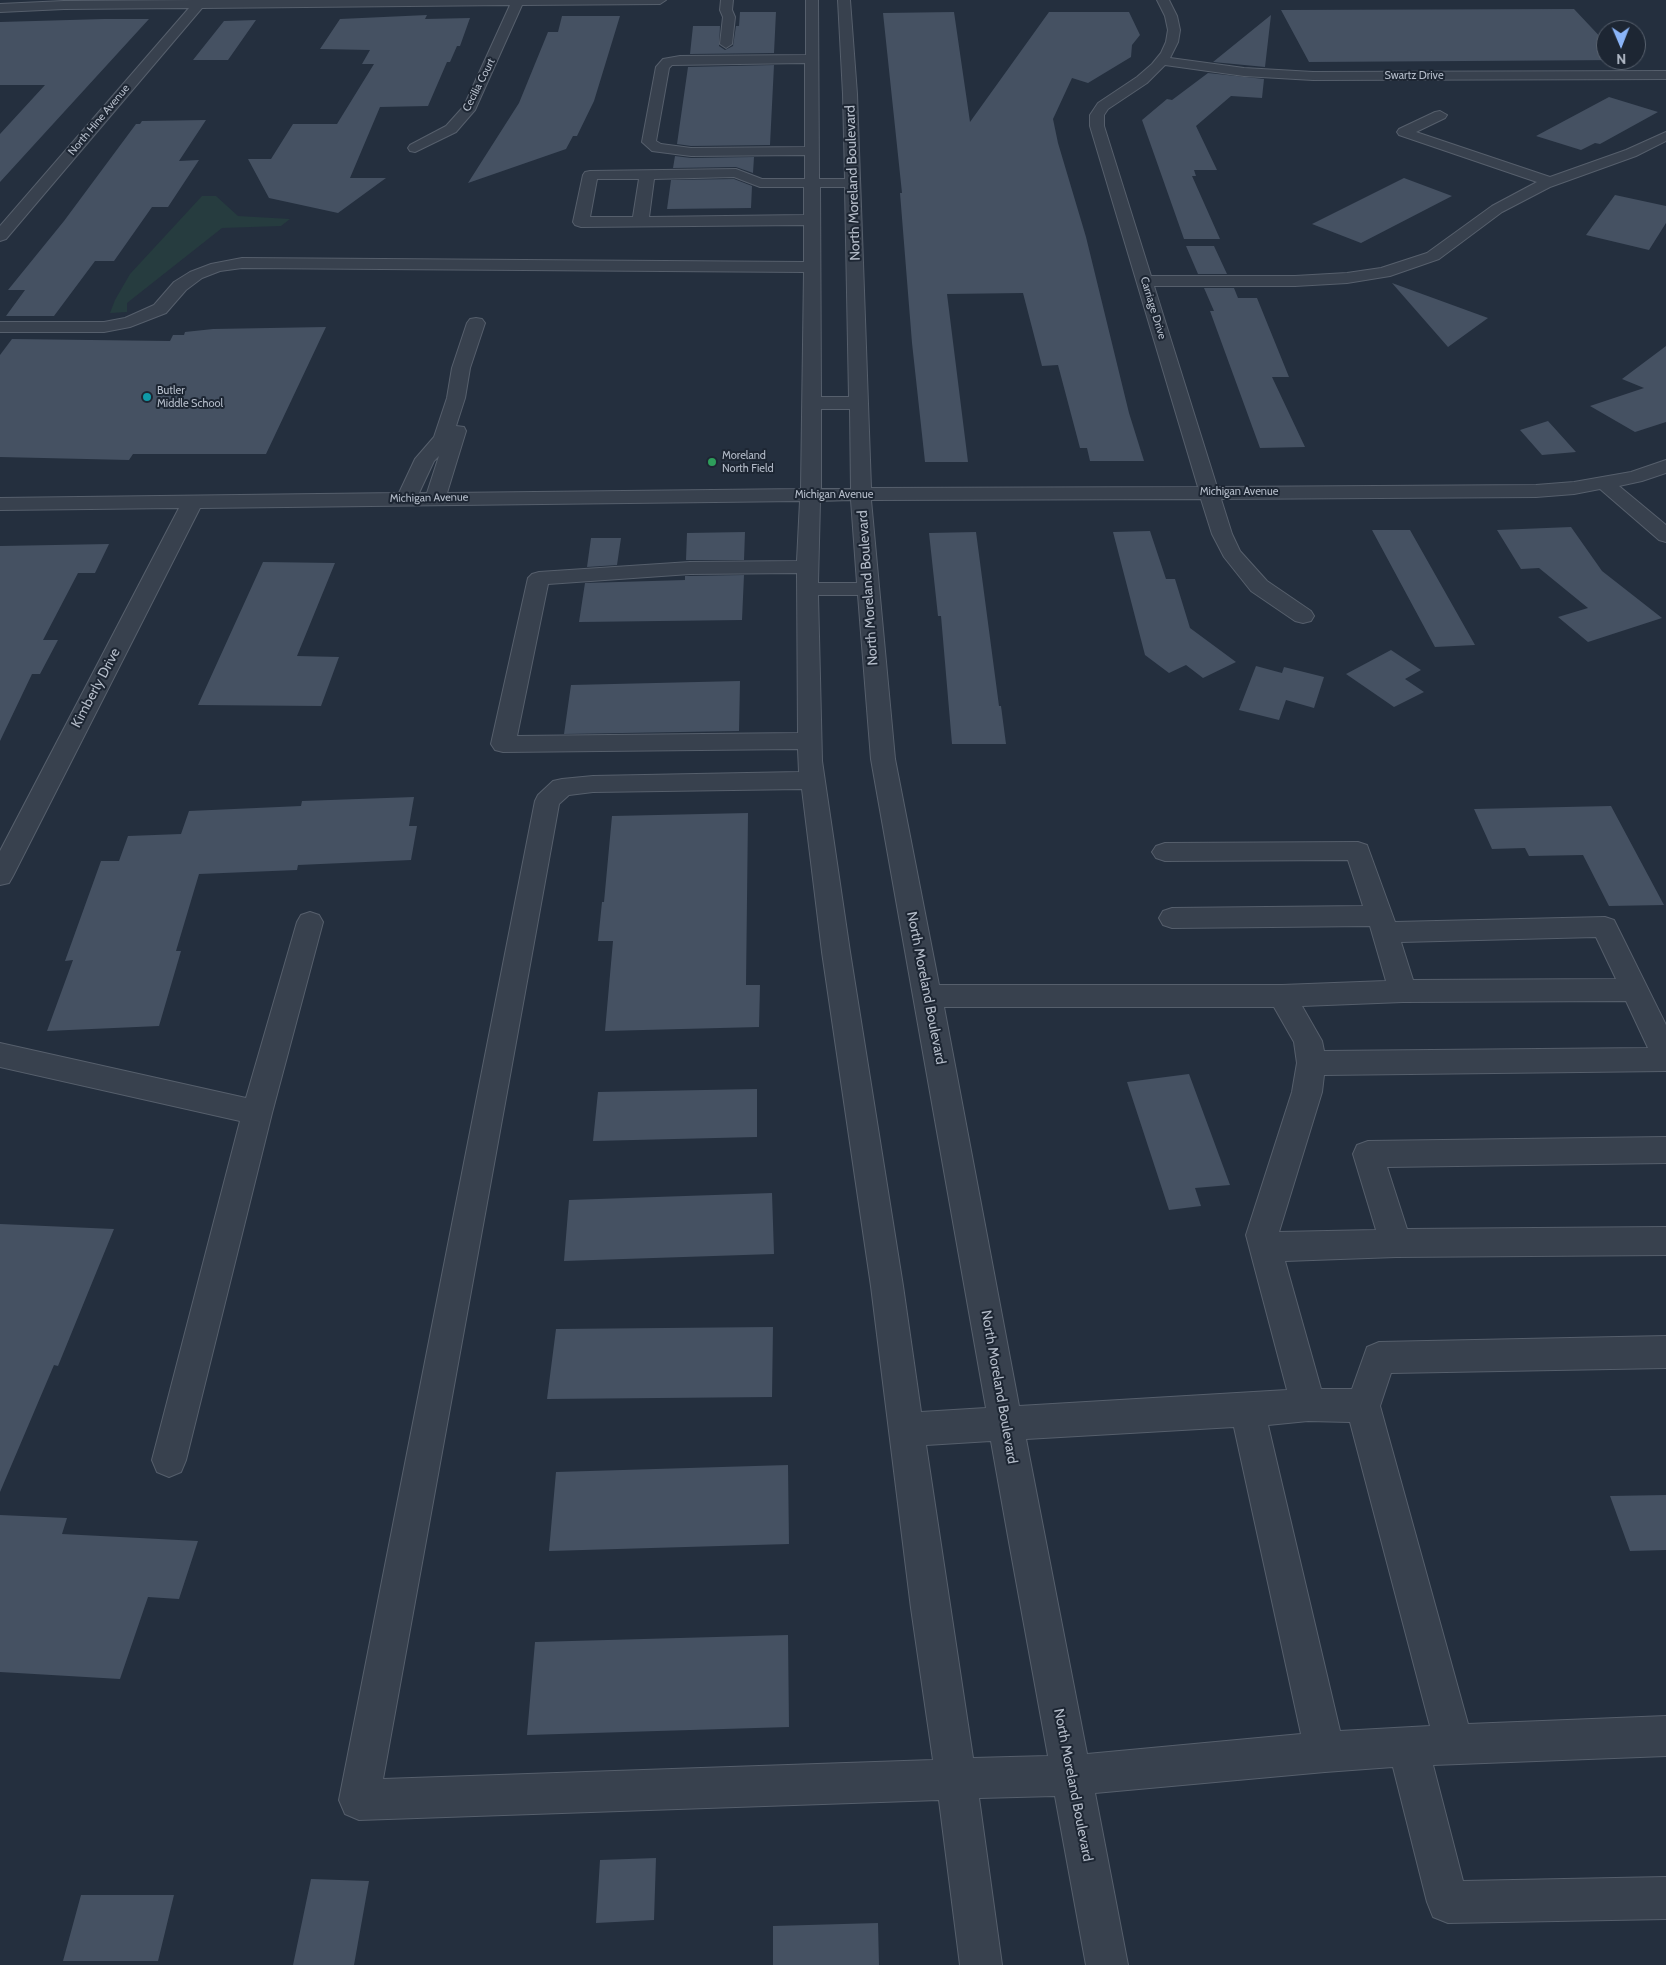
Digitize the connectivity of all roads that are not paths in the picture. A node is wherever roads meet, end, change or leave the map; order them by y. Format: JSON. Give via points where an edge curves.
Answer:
{"nodes":[{"id":1,"x":660,"y":0,"type":"edge"},
{"id":2,"x":727,"y":0,"type":"edge"},
{"id":3,"x":812,"y":0,"type":"edge"},
{"id":4,"x":844,"y":0,"type":"edge"},
{"id":5,"x":1163,"y":0,"type":"edge"},
{"id":6,"x":518,"y":1,"type":"edge"},
{"id":7,"x":200,"y":2,"type":"edge"},
{"id":8,"x":0,"y":8,"type":"edge"},
{"id":9,"x":838,"y":42,"type":"junction"},
{"id":10,"x":811,"y":43,"type":"junction"},
{"id":11,"x":726,"y":44,"type":"dead end"},
{"id":12,"x":811,"y":59,"type":"junction"},
{"id":13,"x":1162,"y":61,"type":"junction"},
{"id":14,"x":1666,"y":75,"type":"edge"},
{"id":15,"x":1440,"y":115,"type":"dead end"},
{"id":16,"x":1666,"y":136,"type":"edge"},
{"id":17,"x":1651,"y":144,"type":"junction"},
{"id":18,"x":415,"y":148,"type":"dead end"},
{"id":19,"x":1666,"y":149,"type":"edge"},
{"id":20,"x":811,"y":151,"type":"junction"},
{"id":21,"x":647,"y":174,"type":"junction"},
{"id":22,"x":1550,"y":182,"type":"junction"},
{"id":23,"x":810,"y":183,"type":"junction"},
{"id":24,"x":852,"y":184,"type":"junction"},
{"id":25,"x":811,"y":220,"type":"junction"},
{"id":26,"x":640,"y":222,"type":"junction"},
{"id":27,"x":0,"y":236,"type":"edge"},
{"id":28,"x":811,"y":267,"type":"junction"},
{"id":29,"x":1145,"y":281,"type":"junction"},
{"id":30,"x":0,"y":327,"type":"edge"},
{"id":31,"x":811,"y":403,"type":"junction"},
{"id":32,"x":859,"y":403,"type":"junction"},
{"id":33,"x":1666,"y":466,"type":"edge"},
{"id":34,"x":1603,"y":482,"type":"junction"},
{"id":35,"x":1209,"y":492,"type":"junction"},
{"id":36,"x":810,"y":495,"type":"junction"},
{"id":37,"x":863,"y":495,"type":"junction"},
{"id":38,"x":406,"y":498,"type":"junction"},
{"id":39,"x":435,"y":498,"type":"junction"},
{"id":40,"x":193,"y":501,"type":"junction"},
{"id":41,"x":0,"y":504,"type":"edge"},
{"id":42,"x":1666,"y":536,"type":"edge"},
{"id":43,"x":807,"y":578,"type":"junction"},
{"id":44,"x":868,"y":590,"type":"junction"},
{"id":45,"x":1303,"y":616,"type":"dead end"},
{"id":46,"x":810,"y":741,"type":"junction"},
{"id":47,"x":812,"y":780,"type":"junction"},
{"id":48,"x":1165,"y":852,"type":"dead end"},
{"id":49,"x":0,"y":876,"type":"edge"},
{"id":50,"x":1172,"y":918,"type":"dead end"},
{"id":51,"x":310,"y":922,"type":"dead end"},
{"id":52,"x":1383,"y":924,"type":"junction"},
{"id":53,"x":1635,"y":990,"type":"junction"},
{"id":54,"x":1403,"y":991,"type":"junction"},
{"id":55,"x":928,"y":996,"type":"junction"},
{"id":56,"x":1282,"y":996,"type":"junction"},
{"id":57,"x":0,"y":1055,"type":"edge"},
{"id":58,"x":1666,"y":1055,"type":"edge"},
{"id":59,"x":1666,"y":1060,"type":"edge"},
{"id":60,"x":1311,"y":1062,"type":"junction"},
{"id":61,"x":257,"y":1114,"type":"junction"},
{"id":62,"x":1666,"y":1150,"type":"edge"},
{"id":63,"x":1666,"y":1241,"type":"edge"},
{"id":64,"x":1396,"y":1243,"type":"junction"},
{"id":65,"x":1265,"y":1247,"type":"junction"},
{"id":66,"x":1666,"y":1352,"type":"edge"},
{"id":67,"x":1308,"y":1405,"type":"junction"},
{"id":68,"x":1363,"y":1406,"type":"junction"},
{"id":69,"x":1247,"y":1410,"type":"junction"},
{"id":70,"x":1005,"y":1423,"type":"junction"},
{"id":71,"x":906,"y":1430,"type":"junction"},
{"id":72,"x":169,"y":1460,"type":"dead end"},
{"id":73,"x":1666,"y":1736,"type":"edge"},
{"id":74,"x":1454,"y":1744,"type":"junction"},
{"id":75,"x":1408,"y":1747,"type":"junction"},
{"id":76,"x":1325,"y":1752,"type":"junction"},
{"id":77,"x":1071,"y":1775,"type":"junction"},
{"id":78,"x":956,"y":1778,"type":"junction"},
{"id":79,"x":1666,"y":1898,"type":"edge"},
{"id":80,"x":981,"y":1965,"type":"edge"},
{"id":81,"x":1107,"y":1965,"type":"edge"}],
"edges":[{"from":1,"to":6,"type":"street"},
{"from":2,"to":11,"type":"street"},
{"from":3,"to":10,"type":"street"},
{"from":4,"to":9,"type":"street","name":"North Moreland Boulevard"},
{"from":5,"to":13,"type":"street","name":"Carriage Drive","via":[[1174,30]]},
{"from":6,"to":7,"type":"street"},
{"from":6,"to":18,"type":"street","name":"Cecilia Court","via":[[470,107],[451,129]]},
{"from":7,"to":8,"type":"street"},
{"from":7,"to":27,"type":"street","name":"North Hine Avenue"},
{"from":9,"to":10,"type":"street"},
{"from":9,"to":24,"type":"street","name":"North Moreland Boulevard"},
{"from":10,"to":12,"type":"street"},
{"from":12,"to":20,"type":"street"},
{"from":12,"to":20,"type":"street","via":[[668,62],[664,67],[649,142],[657,148],[691,152]]},
{"from":13,"to":14,"type":"street","name":"Swartz Drive","via":[[1244,72],[1313,76]]},
{"from":13,"to":29,"type":"street","name":"Carriage Drive","via":[[1142,80],[1109,100],[1097,115],[1097,126]]},
{"from":15,"to":22,"type":"street","via":[[1404,132]]},
{"from":16,"to":17,"type":"street"},
{"from":17,"to":19,"type":"street"},
{"from":17,"to":22,"type":"street"},
{"from":20,"to":23,"type":"street"},
{"from":21,"to":23,"type":"street","via":[[736,173],[760,183]]},
{"from":21,"to":26,"type":"street"},
{"from":21,"to":26,"type":"street","via":[[590,175],[581,222]]},
{"from":22,"to":29,"type":"street","via":[[1497,209],[1433,256],[1384,273],[1296,281]]},
{"from":23,"to":24,"type":"street"},
{"from":23,"to":25,"type":"street"},
{"from":24,"to":32,"type":"street","name":"North Moreland Boulevard"},
{"from":25,"to":26,"type":"street"},
{"from":25,"to":28,"type":"street"},
{"from":28,"to":30,"type":"street","via":[[242,263],[196,275],[180,286],[160,309],[130,322],[104,326]]},
{"from":28,"to":31,"type":"street"},
{"from":29,"to":35,"type":"street","name":"Carriage Drive"},
{"from":31,"to":32,"type":"street"},
{"from":31,"to":36,"type":"street"},
{"from":32,"to":37,"type":"street","name":"North Moreland Boulevard"},
{"from":33,"to":34,"type":"street","name":"Michigan Avenue","via":[[1635,477]]},
{"from":34,"to":35,"type":"street","name":"Michigan Avenue","via":[[1536,491]]},
{"from":34,"to":42,"type":"street"},
{"from":35,"to":37,"type":"street","name":"Michigan Avenue"},
{"from":35,"to":45,"type":"street","name":"Carriage Drive","via":[[1231,552],[1259,586]]},
{"from":36,"to":37,"type":"street","name":"Michigan Avenue"},
{"from":36,"to":39,"type":"street","name":"Michigan Avenue"},
{"from":36,"to":43,"type":"street"},
{"from":37,"to":44,"type":"street","name":"North Moreland Boulevard"},
{"from":38,"to":39,"type":"street","name":"Michigan Avenue"},
{"from":38,"to":39,"type":"street","via":[[425,459],[443,436],[456,398],[461,368],[484,327]]},
{"from":38,"to":40,"type":"street","name":"Michigan Avenue"},
{"from":40,"to":41,"type":"street","name":"Michigan Avenue"},
{"from":40,"to":49,"type":"street","name":"Kimberly Drive"},
{"from":43,"to":44,"type":"street"},
{"from":43,"to":46,"type":"street"},
{"from":43,"to":46,"type":"street","via":[[690,568],[539,578],[503,744]]},
{"from":44,"to":55,"type":"street","name":"North Moreland Boulevard","via":[[883,759]]},
{"from":46,"to":47,"type":"street"},
{"from":47,"to":71,"type":"street"},
{"from":47,"to":78,"type":"street","via":[[593,784],[562,788],[547,801],[359,1800]]},
{"from":48,"to":52,"type":"street","via":[[1358,851]]},
{"from":50,"to":52,"type":"street"},
{"from":51,"to":61,"type":"street"},
{"from":52,"to":53,"type":"street","via":[[1605,927]]},
{"from":52,"to":54,"type":"street"},
{"from":53,"to":54,"type":"street"},
{"from":53,"to":58,"type":"street"},
{"from":54,"to":56,"type":"street"},
{"from":55,"to":56,"type":"street"},
{"from":55,"to":70,"type":"street","name":"North Moreland Boulevard"},
{"from":56,"to":60,"type":"street","via":[[1308,1041]]},
{"from":57,"to":61,"type":"street"},
{"from":59,"to":60,"type":"street"},
{"from":60,"to":65,"type":"street","via":[[1307,1092],[1262,1235]]},
{"from":61,"to":72,"type":"street"},
{"from":62,"to":64,"type":"street","via":[[1368,1154]]},
{"from":63,"to":64,"type":"street"},
{"from":64,"to":65,"type":"street"},
{"from":65,"to":67,"type":"street"},
{"from":66,"to":68,"type":"street","via":[[1379,1358]]},
{"from":67,"to":68,"type":"street"},
{"from":67,"to":69,"type":"street"},
{"from":68,"to":74,"type":"street"},
{"from":69,"to":70,"type":"street"},
{"from":69,"to":76,"type":"street"},
{"from":70,"to":71,"type":"street"},
{"from":70,"to":77,"type":"street","name":"North Moreland Boulevard"},
{"from":71,"to":78,"type":"street"},
{"from":73,"to":74,"type":"street"},
{"from":74,"to":75,"type":"street"},
{"from":75,"to":76,"type":"street"},
{"from":75,"to":79,"type":"street","via":[[1448,1902]]},
{"from":76,"to":77,"type":"street"},
{"from":77,"to":78,"type":"street"},
{"from":77,"to":81,"type":"street","name":"North Moreland Boulevard"},
{"from":78,"to":80,"type":"street"}]}
